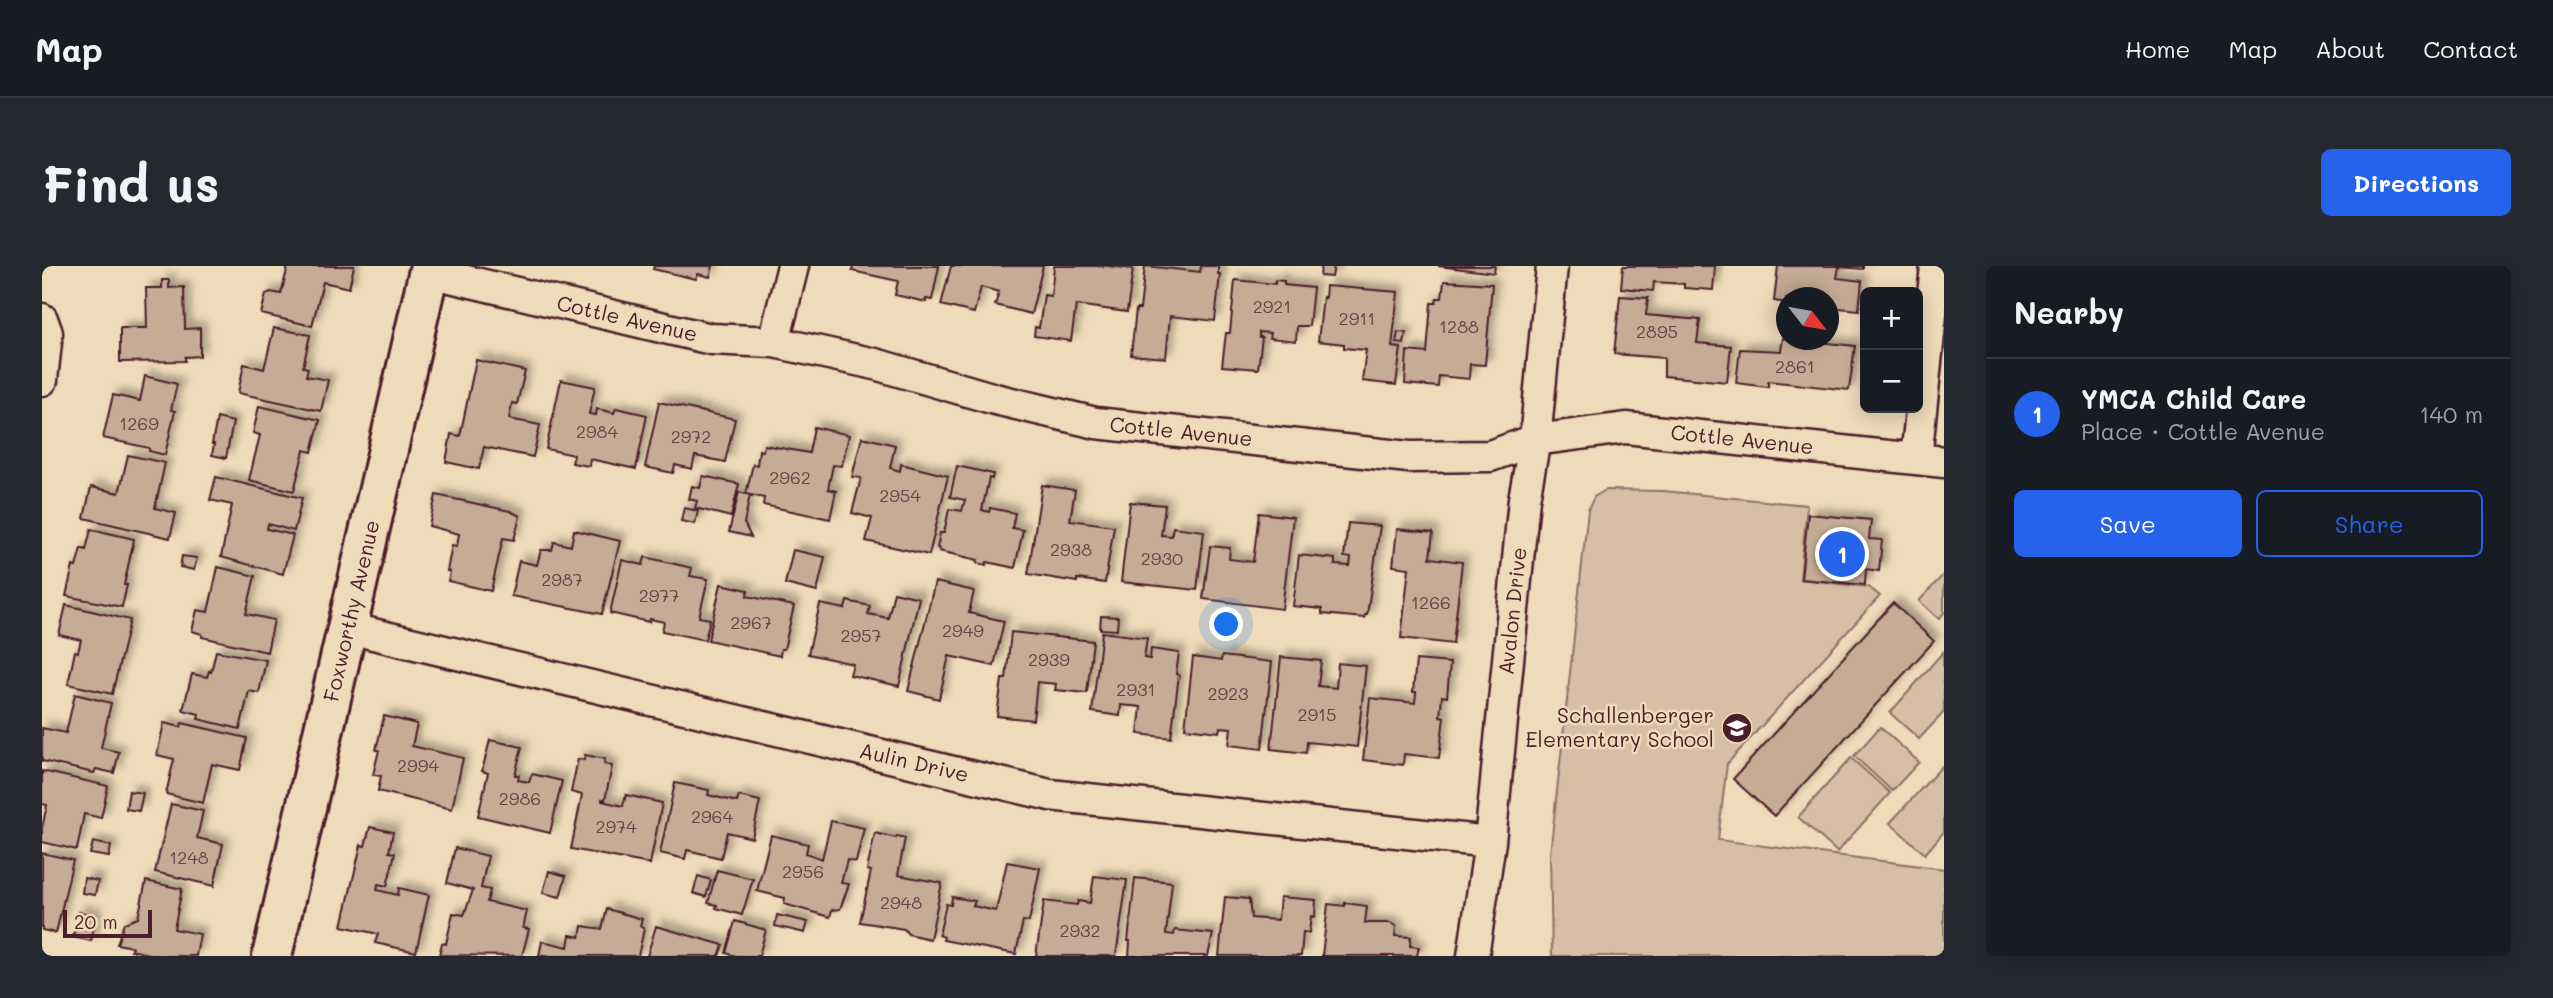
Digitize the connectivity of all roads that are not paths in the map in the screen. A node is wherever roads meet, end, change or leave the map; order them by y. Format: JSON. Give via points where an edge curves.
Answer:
{"nodes":[{"id":1,"x":793,"y":266,"type":"edge"},
{"id":2,"x":1552,"y":266,"type":"edge"},
{"id":3,"x":1936,"y":266,"type":"edge"},
{"id":4,"x":430,"y":269,"type":"edge"},
{"id":5,"x":42,"y":319,"type":"edge"},
{"id":6,"x":774,"y":342,"type":"junction"},
{"id":7,"x":42,"y":380,"type":"edge"},
{"id":8,"x":1535,"y":440,"type":"junction"},
{"id":9,"x":1930,"y":460,"type":"edge"},
{"id":10,"x":348,"y":628,"type":"junction"},
{"id":11,"x":1490,"y":842,"type":"junction"},
{"id":12,"x":272,"y":956,"type":"edge"},
{"id":13,"x":1473,"y":956,"type":"edge"}],
"edges":[{"from":1,"to":6,"type":"street"},
{"from":2,"to":8,"type":"street","name":"Avalon Drive"},
{"from":3,"to":9,"type":"street"},
{"from":4,"to":6,"type":"street","name":"Cottle Avenue","via":[[711,339]]},
{"from":4,"to":10,"type":"street","name":"Foxworthy Avenue"},
{"from":5,"to":7,"type":"street","via":[[47,333]]},
{"from":6,"to":8,"type":"street","name":"Cottle Avenue","via":[[1096,423],[1409,457],[1490,456]]},
{"from":8,"to":9,"type":"street","name":"Cottle Avenue","via":[[1626,428]]},
{"from":8,"to":11,"type":"street","name":"Avalon Drive","via":[[1524,499]]},
{"from":10,"to":11,"type":"street","name":"Aulin Drive","via":[[1050,795]]},
{"from":10,"to":12,"type":"street","name":"Foxworthy Avenue"},
{"from":11,"to":13,"type":"street","name":"Avalon Drive"}]}
